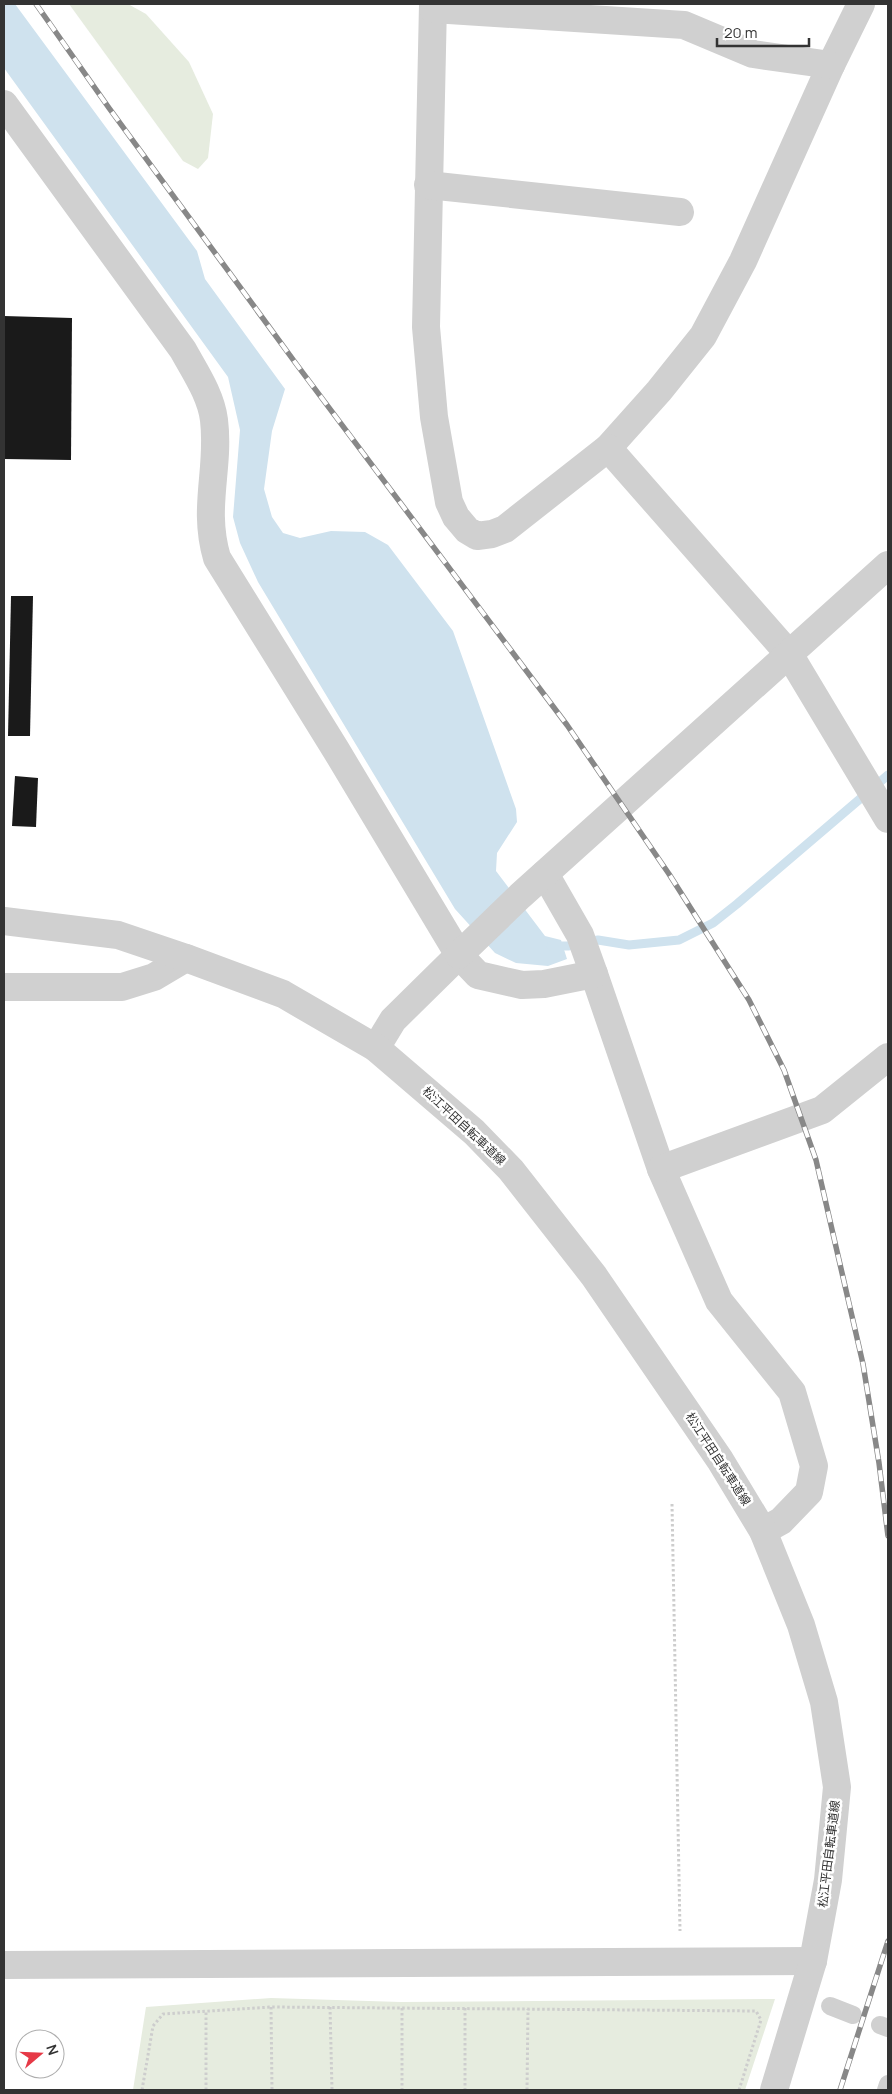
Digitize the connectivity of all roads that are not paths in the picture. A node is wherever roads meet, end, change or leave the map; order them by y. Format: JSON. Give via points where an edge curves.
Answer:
{"nodes":[{"id":1,"x":861,"y":4,"type":"edge"},
{"id":2,"x":433,"y":6,"type":"edge"},
{"id":3,"x":831,"y":65,"type":"junction"},
{"id":4,"x":4,"y":104,"type":"edge"},
{"id":5,"x":428,"y":185,"type":"junction"},
{"id":6,"x":680,"y":212,"type":"dead end"},
{"id":7,"x":608,"y":448,"type":"junction"},
{"id":8,"x":888,"y":566,"type":"edge"},
{"id":9,"x":789,"y":654,"type":"junction"},
{"id":10,"x":888,"y":818,"type":"edge"},
{"id":11,"x":545,"y":874,"type":"junction"},
{"id":12,"x":4,"y":921,"type":"edge"},
{"id":13,"x":467,"y":946,"type":"junction"},
{"id":14,"x":587,"y":955,"type":"junction"},
{"id":15,"x":186,"y":958,"type":"junction"},
{"id":16,"x":4,"y":987,"type":"edge"},
{"id":17,"x":376,"y":1048,"type":"junction"},
{"id":18,"x":888,"y":1057,"type":"edge"},
{"id":19,"x":661,"y":1169,"type":"junction"},
{"id":20,"x":763,"y":1531,"type":"junction"},
{"id":21,"x":813,"y":1961,"type":"junction"},
{"id":22,"x":4,"y":1966,"type":"edge"},
{"id":23,"x":830,"y":2006,"type":"dead end"},
{"id":24,"x":853,"y":2015,"type":"dead end"},
{"id":25,"x":888,"y":2084,"type":"edge"},
{"id":26,"x":774,"y":2090,"type":"edge"},
{"id":27,"x":886,"y":2090,"type":"edge"}],
"edges":[{"from":1,"to":3,"type":"street"},
{"from":2,"to":3,"type":"street","via":[[684,25],[753,54]]},
{"from":2,"to":5,"type":"street"},
{"from":3,"to":7,"type":"street","via":[[743,261],[703,336]]},
{"from":4,"to":13,"type":"street","via":[[198,375],[214,419],[210,521],[217,558],[336,750]]},
{"from":5,"to":6,"type":"street"},
{"from":5,"to":7,"type":"street","via":[[426,327],[434,417],[449,502],[456,517],[477,536],[505,529]]},
{"from":7,"to":9,"type":"street"},
{"from":8,"to":9,"type":"street"},
{"from":9,"to":10,"type":"street"},
{"from":9,"to":11,"type":"street"},
{"from":11,"to":13,"type":"street"},
{"from":11,"to":14,"type":"street"},
{"from":12,"to":15,"type":"street","name":"松江平田自転車道線","via":[[118,935]]},
{"from":13,"to":14,"type":"street","via":[[478,975],[522,985],[544,984]]},
{"from":13,"to":17,"type":"street","via":[[393,1020]]},
{"from":14,"to":19,"type":"street"},
{"from":15,"to":16,"type":"street","via":[[154,977],[122,987]]},
{"from":15,"to":17,"type":"street","name":"松江平田自転車道線","via":[[284,994]]},
{"from":17,"to":20,"type":"street","name":"松江平田自転車道線","via":[[474,1132],[511,1170],[594,1276],[720,1460]]},
{"from":18,"to":19,"type":"street","via":[[822,1110]]},
{"from":19,"to":20,"type":"street","via":[[719,1301],[792,1392],[814,1466],[809,1492],[781,1521]]},
{"from":20,"to":21,"type":"street","name":"松江平田自転車道線","via":[[801,1625],[824,1702],[837,1787],[828,1880]]},
{"from":21,"to":22,"type":"street"},
{"from":21,"to":26,"type":"street","name":"松江平田自転車道線"},
{"from":23,"to":24,"type":"lane"},
{"from":25,"to":27,"type":"lane"}]}
